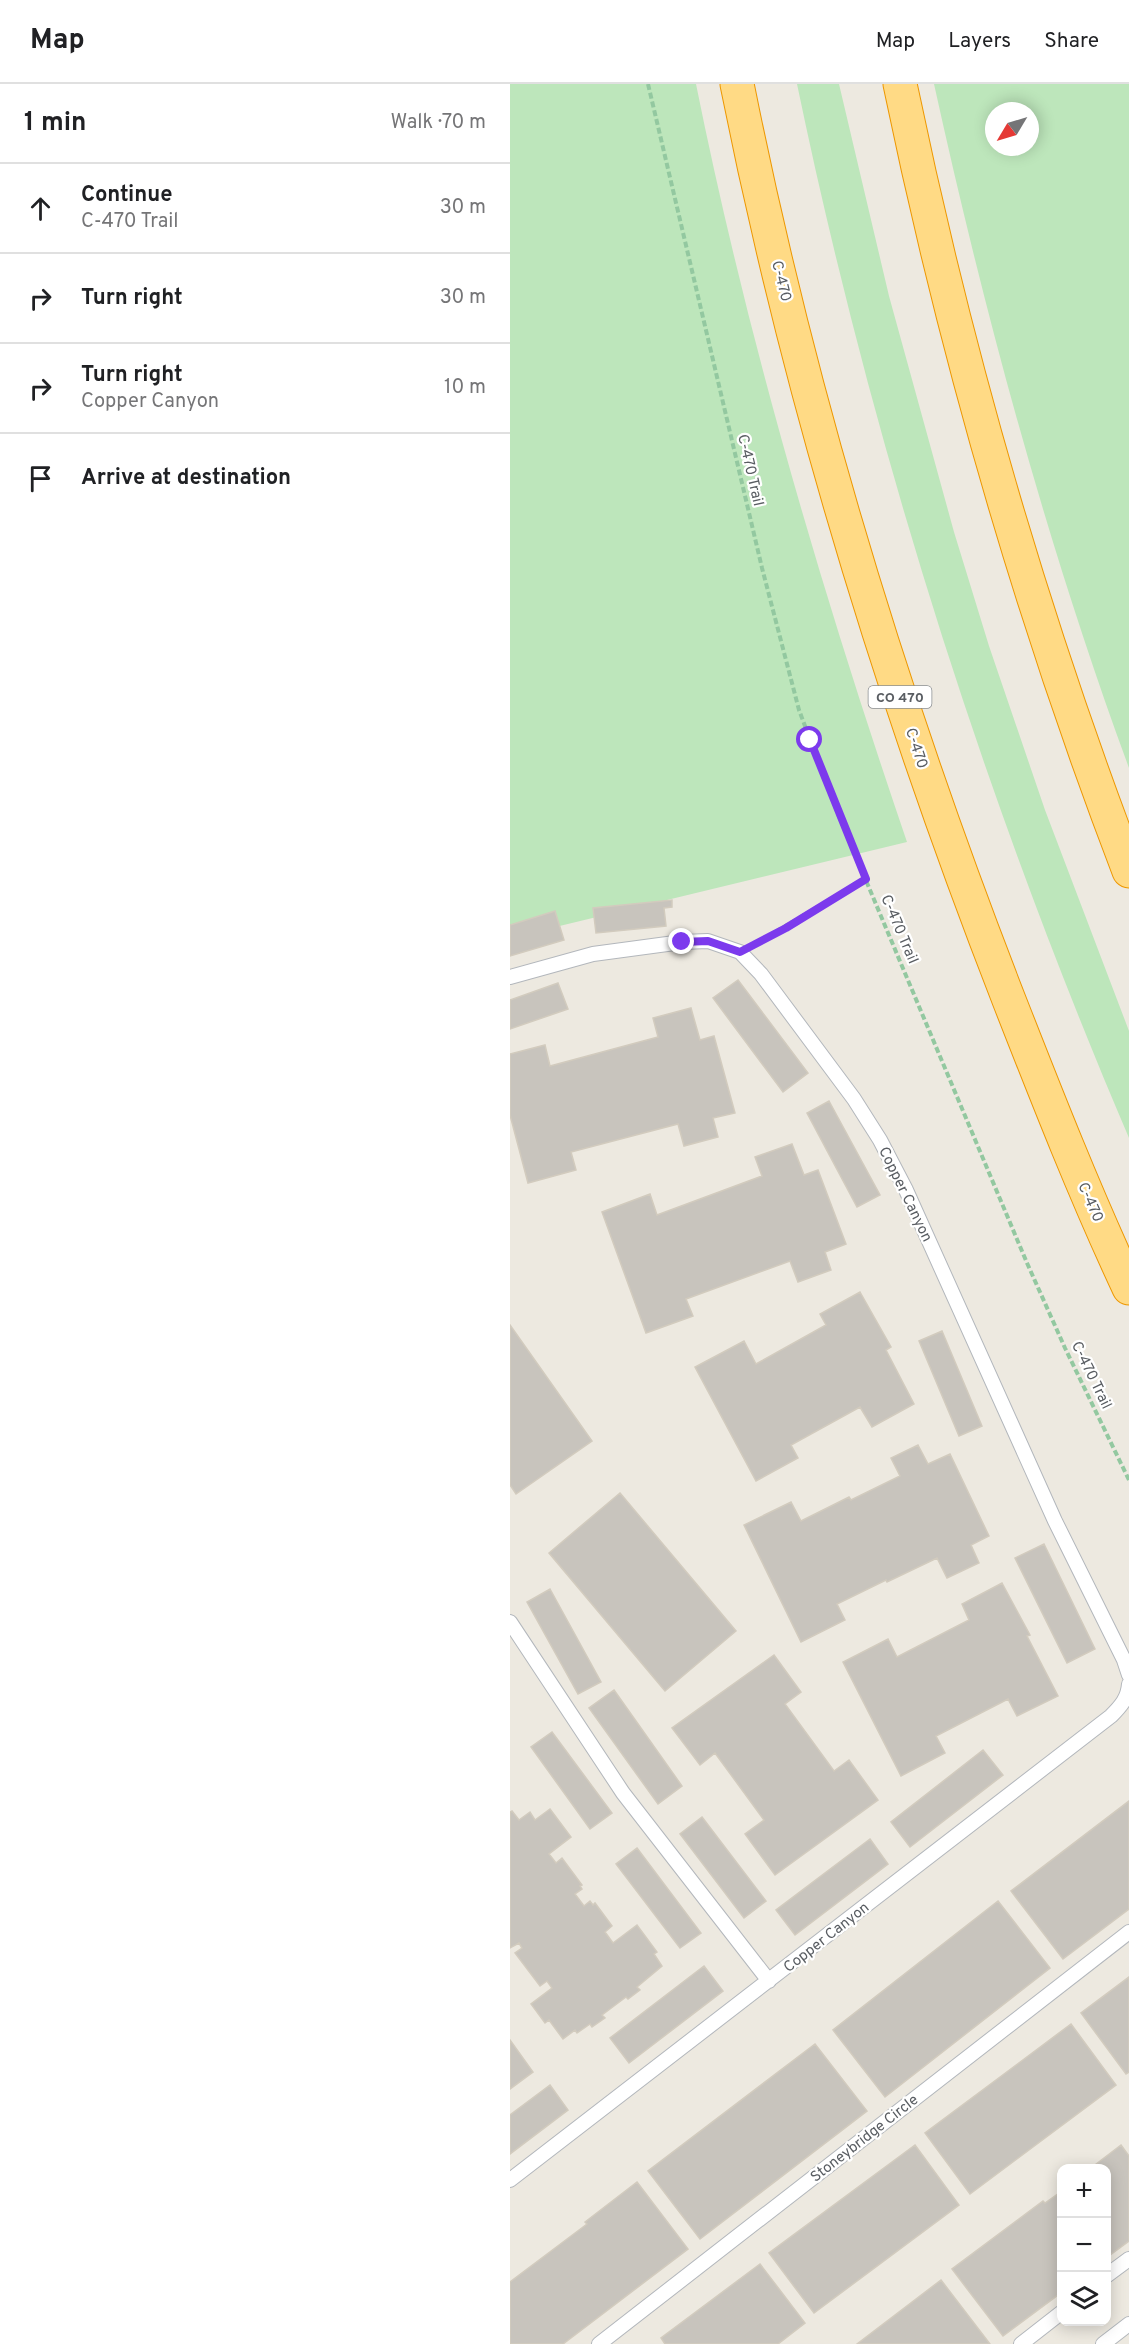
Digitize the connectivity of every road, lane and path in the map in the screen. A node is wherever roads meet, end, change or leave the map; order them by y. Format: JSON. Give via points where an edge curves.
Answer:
{"nodes":[{"id":1,"x":648,"y":84,"type":"edge"},
{"id":2,"x":737,"y":84,"type":"edge"},
{"id":3,"x":900,"y":84,"type":"edge"},
{"id":4,"x":1129,"y":871,"type":"edge"},
{"id":5,"x":866,"y":879,"type":"junction"},
{"id":6,"x":740,"y":952,"type":"junction"},
{"id":7,"x":510,"y":977,"type":"edge"},
{"id":8,"x":1129,"y":1288,"type":"edge"},
{"id":9,"x":1129,"y":1480,"type":"edge"},
{"id":10,"x":510,"y":1622,"type":"edge"},
{"id":11,"x":1129,"y":1675,"type":"edge"},
{"id":12,"x":1129,"y":1684,"type":"edge"},
{"id":13,"x":1129,"y":1932,"type":"edge"},
{"id":14,"x":769,"y":1981,"type":"junction"},
{"id":15,"x":510,"y":2180,"type":"edge"},
{"id":16,"x":1129,"y":2259,"type":"edge"},
{"id":17,"x":1111,"y":2273,"type":"edge"},
{"id":18,"x":1057,"y":2316,"type":"edge"},
{"id":19,"x":1129,"y":2324,"type":"edge"},
{"id":20,"x":599,"y":2344,"type":"edge"},
{"id":21,"x":1021,"y":2344,"type":"edge"},
{"id":22,"x":1103,"y":2344,"type":"edge"}],
"edges":[{"from":1,"to":5,"type":"path","name":"C-470 Trail","via":[[783,653],[814,750]]},
{"from":2,"to":8,"type":"highway","name":"C-470","number":"CO 470","via":[[794,331],[888,658],[992,956],[1063,1138]]},
{"from":3,"to":4,"type":"highway","via":[[944,275],[1002,491],[1054,661]]},
{"from":5,"to":6,"type":"path"},
{"from":5,"to":9,"type":"path","name":"C-470 Trail","via":[[1027,1263]]},
{"from":6,"to":7,"type":"lane","name":"Copper Canyon","via":[[708,941],[682,942],[593,954]]},
{"from":6,"to":11,"type":"lane","name":"Copper Canyon","via":[[761,974],[880,1140]]},
{"from":10,"to":14,"type":"lane","via":[[623,1793]]},
{"from":12,"to":14,"type":"lane","name":"Copper Canyon","via":[[1122,1705],[1111,1716]]},
{"from":13,"to":20,"type":"lane","name":"Stoneybridge Circle"},
{"from":14,"to":15,"type":"lane","name":"Copper Canyon"},
{"from":16,"to":17,"type":"lane"},
{"from":18,"to":21,"type":"lane"},
{"from":19,"to":22,"type":"lane"}]}
